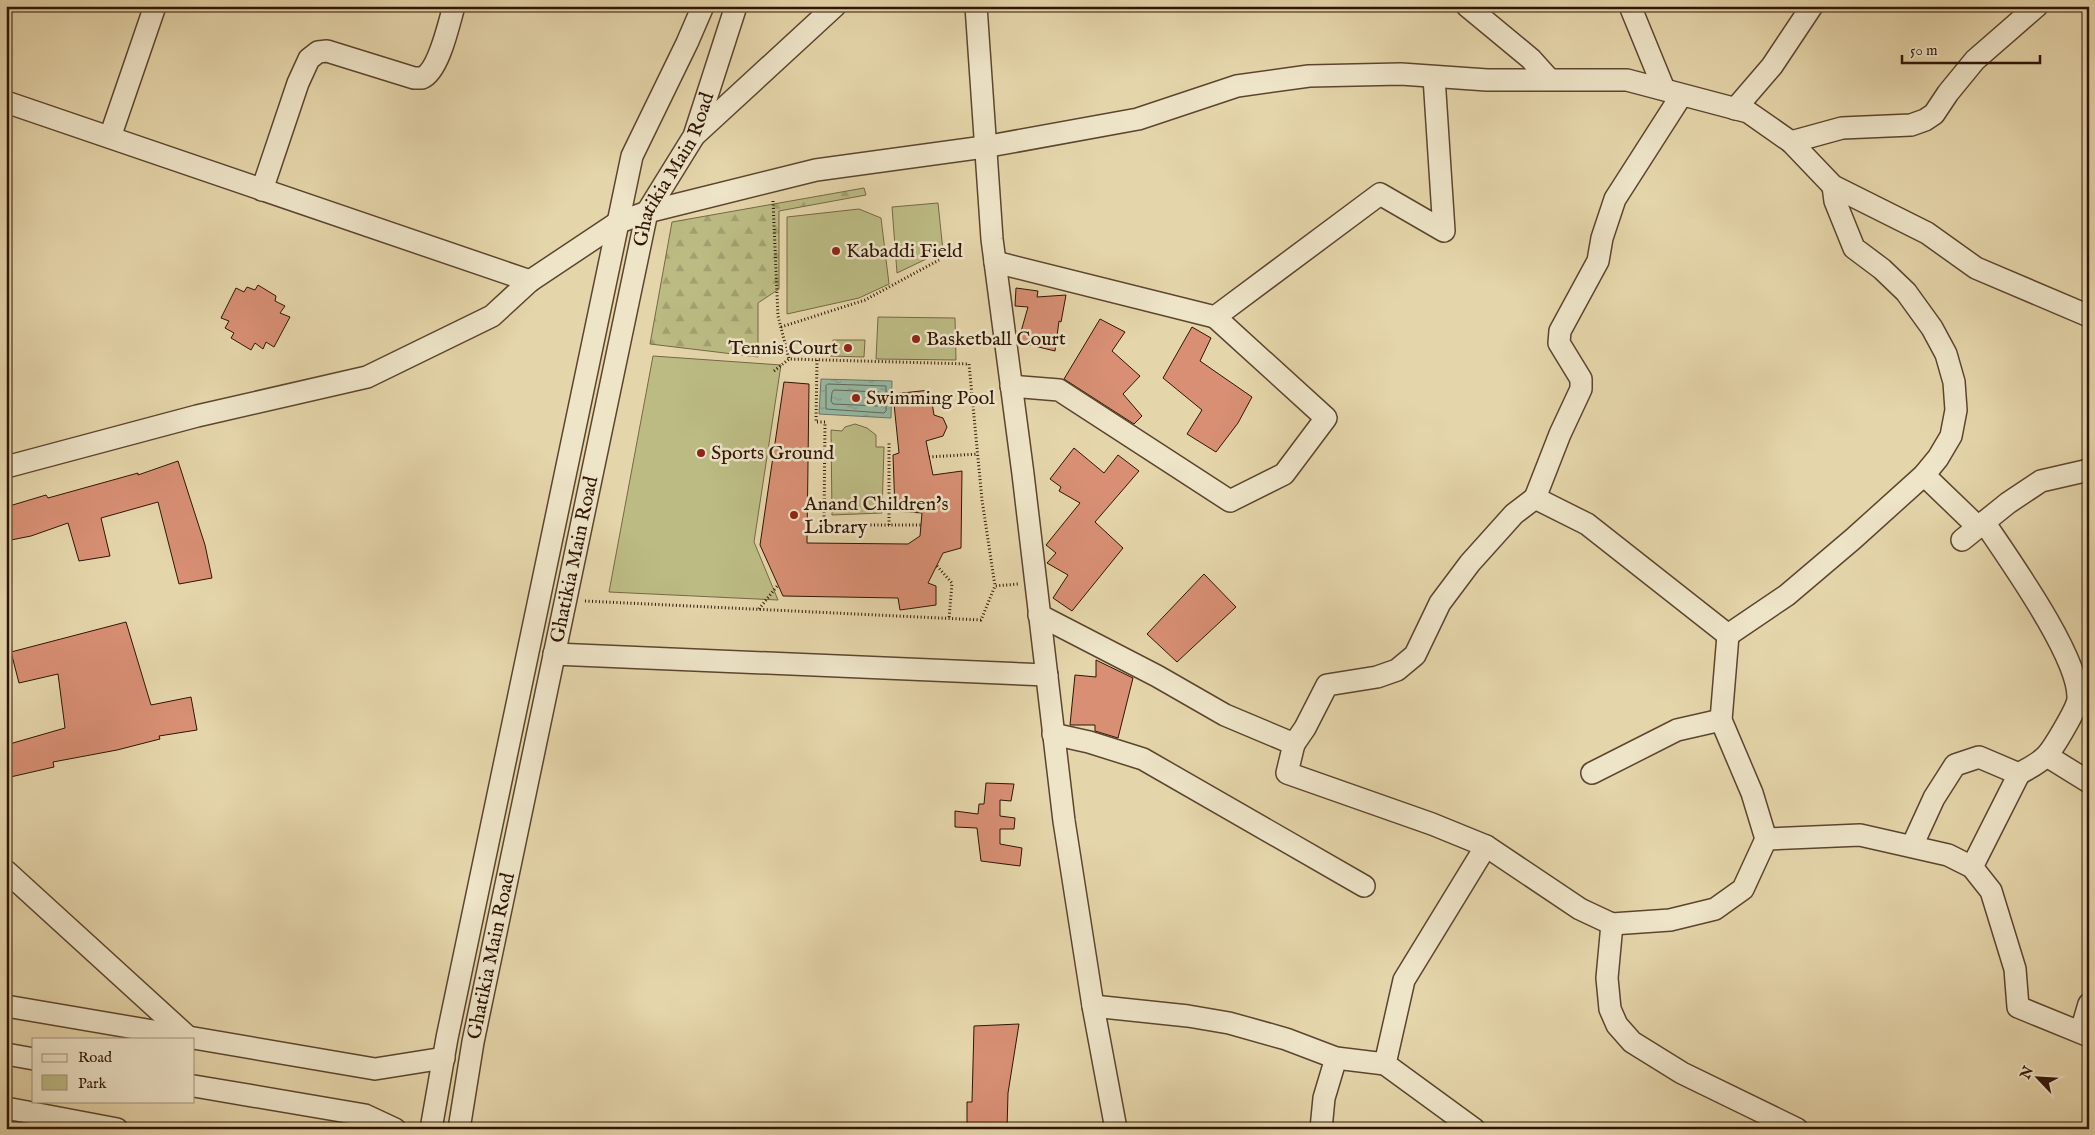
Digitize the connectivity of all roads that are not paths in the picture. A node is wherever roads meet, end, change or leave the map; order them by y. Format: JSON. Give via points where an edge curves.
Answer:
{"nodes":[{"id":1,"x":155,"y":6,"type":"edge"},
{"id":2,"x":454,"y":6,"type":"edge"},
{"id":3,"x":703,"y":6,"type":"edge"},
{"id":4,"x":736,"y":6,"type":"edge"},
{"id":5,"x":835,"y":6,"type":"edge"},
{"id":6,"x":976,"y":6,"type":"edge"},
{"id":7,"x":1467,"y":6,"type":"edge"},
{"id":8,"x":1630,"y":6,"type":"edge"},
{"id":9,"x":1812,"y":6,"type":"edge"},
{"id":10,"x":2037,"y":6,"type":"edge"},
{"id":11,"x":1434,"y":77,"type":"junction"},
{"id":12,"x":1549,"y":79,"type":"junction"},
{"id":13,"x":1672,"y":92,"type":"junction"},
{"id":14,"x":6,"y":102,"type":"edge"},
{"id":15,"x":1735,"y":109,"type":"junction"},
{"id":16,"x":694,"y":136,"type":"junction"},
{"id":17,"x":110,"y":137,"type":"junction"},
{"id":18,"x":1791,"y":142,"type":"junction"},
{"id":19,"x":984,"y":146,"type":"junction"},
{"id":20,"x":1832,"y":186,"type":"junction"},
{"id":21,"x":262,"y":190,"type":"junction"},
{"id":22,"x":647,"y":212,"type":"junction"},
{"id":23,"x":618,"y":223,"type":"junction"},
{"id":24,"x":995,"y":262,"type":"junction"},
{"id":25,"x":530,"y":281,"type":"junction"},
{"id":26,"x":2089,"y":316,"type":"edge"},
{"id":27,"x":1215,"y":317,"type":"junction"},
{"id":28,"x":1011,"y":386,"type":"junction"},
{"id":29,"x":6,"y":467,"type":"edge"},
{"id":30,"x":2089,"y":470,"type":"edge"},
{"id":31,"x":1924,"y":475,"type":"junction"},
{"id":32,"x":1535,"y":498,"type":"junction"},
{"id":33,"x":1974,"y":530,"type":"junction"},
{"id":34,"x":1039,"y":616,"type":"junction"},
{"id":35,"x":1728,"y":635,"type":"junction"},
{"id":36,"x":554,"y":654,"type":"junction"},
{"id":37,"x":1046,"y":675,"type":"junction"},
{"id":38,"x":2083,"y":699,"type":"edge"},
{"id":39,"x":1721,"y":720,"type":"junction"},
{"id":40,"x":1053,"y":734,"type":"junction"},
{"id":41,"x":1294,"y":744,"type":"junction"},
{"id":42,"x":2047,"y":756,"type":"junction"},
{"id":43,"x":1592,"y":773,"type":"dead end"},
{"id":44,"x":2019,"y":774,"type":"junction"},
{"id":45,"x":2089,"y":782,"type":"edge"},
{"id":46,"x":1766,"y":839,"type":"junction"},
{"id":47,"x":1486,"y":846,"type":"junction"},
{"id":48,"x":1912,"y":846,"type":"junction"},
{"id":49,"x":1972,"y":867,"type":"junction"},
{"id":50,"x":6,"y":871,"type":"edge"},
{"id":51,"x":479,"y":886,"type":"junction"},
{"id":52,"x":1364,"y":886,"type":"dead end"},
{"id":53,"x":505,"y":890,"type":"junction"},
{"id":54,"x":1612,"y":924,"type":"junction"},
{"id":55,"x":2089,"y":1004,"type":"edge"},
{"id":56,"x":6,"y":1006,"type":"edge"},
{"id":57,"x":1093,"y":1006,"type":"junction"},
{"id":58,"x":2085,"y":1033,"type":"edge"},
{"id":59,"x":188,"y":1037,"type":"junction"},
{"id":60,"x":194,"y":1038,"type":"edge"},
{"id":61,"x":195,"y":1038,"type":"edge"},
{"id":62,"x":6,"y":1054,"type":"edge"},
{"id":63,"x":444,"y":1058,"type":"junction"},
{"id":64,"x":1336,"y":1058,"type":"junction"},
{"id":65,"x":32,"y":1059,"type":"edge"},
{"id":66,"x":1385,"y":1064,"type":"junction"},
{"id":67,"x":195,"y":1086,"type":"edge"},
{"id":68,"x":6,"y":1108,"type":"edge"},
{"id":69,"x":51,"y":1123,"type":"edge"},
{"id":70,"x":117,"y":1129,"type":"edge"},
{"id":71,"x":395,"y":1129,"type":"edge"},
{"id":72,"x":431,"y":1129,"type":"edge"},
{"id":73,"x":459,"y":1129,"type":"edge"},
{"id":74,"x":1116,"y":1129,"type":"edge"},
{"id":75,"x":1321,"y":1129,"type":"edge"},
{"id":76,"x":1474,"y":1129,"type":"edge"},
{"id":77,"x":1797,"y":1129,"type":"edge"}],
"edges":[{"from":1,"to":17,"type":"street"},
{"from":2,"to":21,"type":"street","via":[[436,62],[423,78],[327,51],[318,52],[309,59],[285,118]]},
{"from":3,"to":23,"type":"street","name":"Ghatikia Main Road","via":[[632,156]]},
{"from":4,"to":16,"type":"street","name":"Ghatikia Main Road"},
{"from":5,"to":16,"type":"street"},
{"from":6,"to":19,"type":"street"},
{"from":7,"to":12,"type":"street","via":[[1531,59]]},
{"from":8,"to":13,"type":"street"},
{"from":9,"to":15,"type":"street","via":[[1772,66]]},
{"from":10,"to":18,"type":"street","via":[[1975,60],[1934,114],[1925,120],[1911,125],[1842,128]]},
{"from":11,"to":12,"type":"street"},
{"from":11,"to":19,"type":"street","via":[[1401,74],[1309,76],[1237,86],[1138,119]]},
{"from":11,"to":27,"type":"street","via":[[1444,231],[1380,194]]},
{"from":12,"to":13,"type":"street","via":[[1626,80]]},
{"from":13,"to":15,"type":"street"},
{"from":13,"to":32,"type":"street","via":[[1616,199],[1602,238],[1598,261],[1560,331],[1560,344],[1581,379],[1581,388]]},
{"from":14,"to":17,"type":"street"},
{"from":15,"to":18,"type":"street","via":[[1748,112]]},
{"from":16,"to":22,"type":"street","name":"Ghatikia Main Road"},
{"from":17,"to":21,"type":"street"},
{"from":18,"to":20,"type":"street"},
{"from":19,"to":22,"type":"street","via":[[816,170]]},
{"from":19,"to":24,"type":"street"},
{"from":20,"to":26,"type":"street","via":[[1927,233],[1976,268]]},
{"from":20,"to":31,"type":"street","via":[[1854,248],[1882,268],[1906,292],[1946,354],[1954,382],[1956,410],[1951,436]]},
{"from":21,"to":25,"type":"street"},
{"from":22,"to":23,"type":"street"},
{"from":22,"to":36,"type":"street","name":"Ghatikia Main Road"},
{"from":23,"to":25,"type":"street"},
{"from":23,"to":51,"type":"street","name":"Ghatikia Main Road"},
{"from":24,"to":27,"type":"street"},
{"from":24,"to":28,"type":"street"},
{"from":25,"to":29,"type":"street","via":[[492,316],[367,377],[197,416]]},
{"from":27,"to":28,"type":"street","via":[[1326,418],[1284,474],[1230,501],[1059,390]]},
{"from":28,"to":34,"type":"street"},
{"from":30,"to":33,"type":"street","via":[[2041,481]]},
{"from":31,"to":33,"type":"street"},
{"from":31,"to":35,"type":"street","via":[[1786,595]]},
{"from":32,"to":35,"type":"street","via":[[1587,524]]},
{"from":32,"to":41,"type":"street","via":[[1514,514],[1470,563],[1440,603],[1415,654],[1397,670],[1377,677],[1326,685]]},
{"from":33,"to":38,"type":"street","via":[[2009,560],[2059,640]]},
{"from":34,"to":37,"type":"street"},
{"from":34,"to":41,"type":"street","via":[[1225,715]]},
{"from":35,"to":39,"type":"street"},
{"from":36,"to":37,"type":"street"},
{"from":36,"to":53,"type":"street","name":"Ghatikia Main Road"},
{"from":37,"to":40,"type":"street"},
{"from":38,"to":42,"type":"street"},
{"from":39,"to":43,"type":"street","via":[[1677,730]]},
{"from":39,"to":46,"type":"street","via":[[1752,793]]},
{"from":40,"to":52,"type":"street","via":[[1143,759]]},
{"from":40,"to":57,"type":"street"},
{"from":41,"to":47,"type":"street","via":[[1287,773]]},
{"from":42,"to":44,"type":"street"},
{"from":42,"to":45,"type":"street"},
{"from":44,"to":48,"type":"street","via":[[1979,757],[1955,765],[1934,798]]},
{"from":44,"to":49,"type":"street"},
{"from":46,"to":48,"type":"street","via":[[1860,835]]},
{"from":46,"to":54,"type":"street","via":[[1742,889],[1715,909],[1670,920]]},
{"from":47,"to":54,"type":"street","via":[[1580,908]]},
{"from":47,"to":66,"type":"street","via":[[1404,980]]},
{"from":48,"to":49,"type":"street","via":[[1948,855]]},
{"from":49,"to":58,"type":"street","via":[[1992,891],[2015,969],[2018,1007]]},
{"from":50,"to":59,"type":"street"},
{"from":51,"to":53,"type":"street"},
{"from":51,"to":63,"type":"street","name":"Ghatikia Main Road"},
{"from":53,"to":73,"type":"street","name":"Ghatikia Main Road","via":[[473,1042]]},
{"from":54,"to":77,"type":"street","via":[[1607,978],[1610,1009],[1617,1025],[1632,1042],[1682,1073]]},
{"from":55,"to":58,"type":"street"},
{"from":56,"to":59,"type":"street"},
{"from":57,"to":64,"type":"street","via":[[1229,1022]]},
{"from":57,"to":74,"type":"street"},
{"from":59,"to":60,"type":"street"},
{"from":61,"to":63,"type":"street","via":[[375,1069]]},
{"from":62,"to":65,"type":"street"},
{"from":63,"to":72,"type":"street","name":"Ghatikia Main Road"},
{"from":64,"to":66,"type":"street"},
{"from":64,"to":75,"type":"street","via":[[1324,1098]]},
{"from":66,"to":76,"type":"street"},
{"from":67,"to":71,"type":"street","via":[[365,1116]]},
{"from":68,"to":69,"type":"street"},
{"from":69,"to":70,"type":"street"}]}
